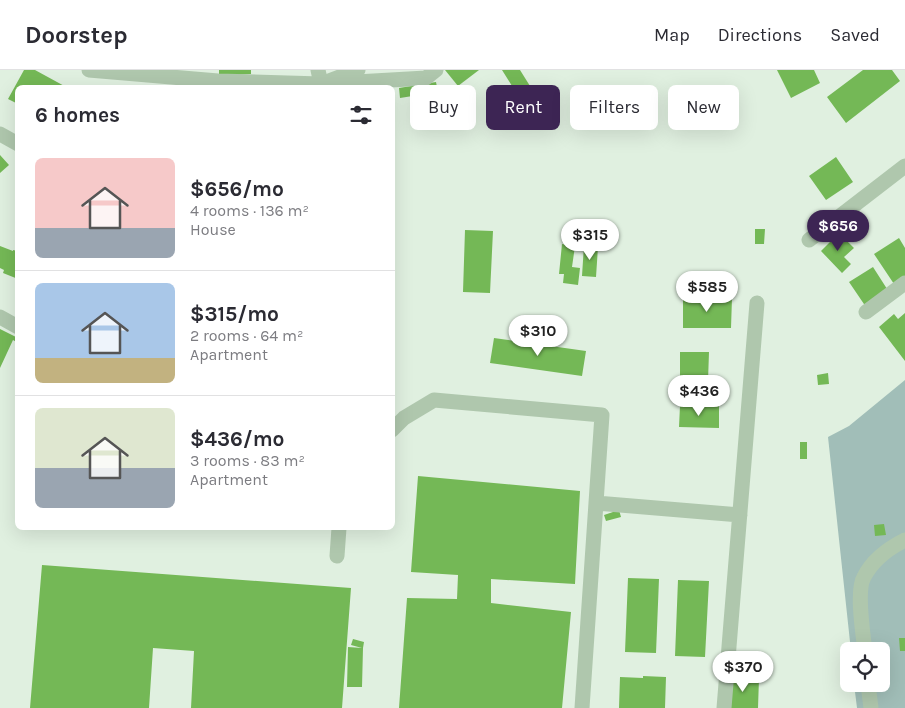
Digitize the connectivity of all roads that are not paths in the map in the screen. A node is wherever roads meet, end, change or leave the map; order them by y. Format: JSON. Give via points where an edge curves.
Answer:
{"nodes":[{"id":1,"x":89,"y":70,"type":"edge"},
{"id":2,"x":358,"y":70,"type":"edge"},
{"id":3,"x":436,"y":70,"type":"edge"},
{"id":4,"x":217,"y":76,"type":"edge"},
{"id":5,"x":319,"y":77,"type":"edge"},
{"id":6,"x":0,"y":134,"type":"edge"},
{"id":7,"x":15,"y":142,"type":"edge"},
{"id":8,"x":905,"y":166,"type":"edge"},
{"id":9,"x":808,"y":240,"type":"dead end"},
{"id":10,"x":905,"y":283,"type":"edge"},
{"id":11,"x":758,"y":304,"type":"dead end"},
{"id":12,"x":866,"y":312,"type":"dead end"},
{"id":13,"x":0,"y":317,"type":"edge"},
{"id":14,"x":15,"y":324,"type":"edge"},
{"id":15,"x":395,"y":427,"type":"edge"},
{"id":16,"x":596,"y":503,"type":"junction"},
{"id":17,"x":740,"y":514,"type":"junction"},
{"id":18,"x":339,"y":530,"type":"edge"},
{"id":19,"x":905,"y":540,"type":"edge"},
{"id":20,"x":337,"y":556,"type":"dead end"},
{"id":21,"x":864,"y":642,"type":"edge"},
{"id":22,"x":869,"y":692,"type":"edge"},
{"id":23,"x":582,"y":708,"type":"edge"},
{"id":24,"x":724,"y":708,"type":"edge"},
{"id":25,"x":871,"y":708,"type":"edge"}],
"edges":[{"from":1,"to":4,"type":"street"},
{"from":2,"to":5,"type":"street"},
{"from":3,"to":5,"type":"street","via":[[426,78]]},
{"from":4,"to":5,"type":"street"},
{"from":6,"to":7,"type":"street"},
{"from":8,"to":9,"type":"street"},
{"from":10,"to":12,"type":"street"},
{"from":11,"to":17,"type":"street"},
{"from":13,"to":14,"type":"street"},
{"from":15,"to":16,"type":"street","via":[[434,400],[602,415]]},
{"from":16,"to":17,"type":"street"},
{"from":16,"to":23,"type":"street"},
{"from":17,"to":24,"type":"street"},
{"from":18,"to":20,"type":"street"},
{"from":19,"to":21,"type":"street","via":[[877,559],[863,577],[860,590]]},
{"from":22,"to":25,"type":"street"}]}
